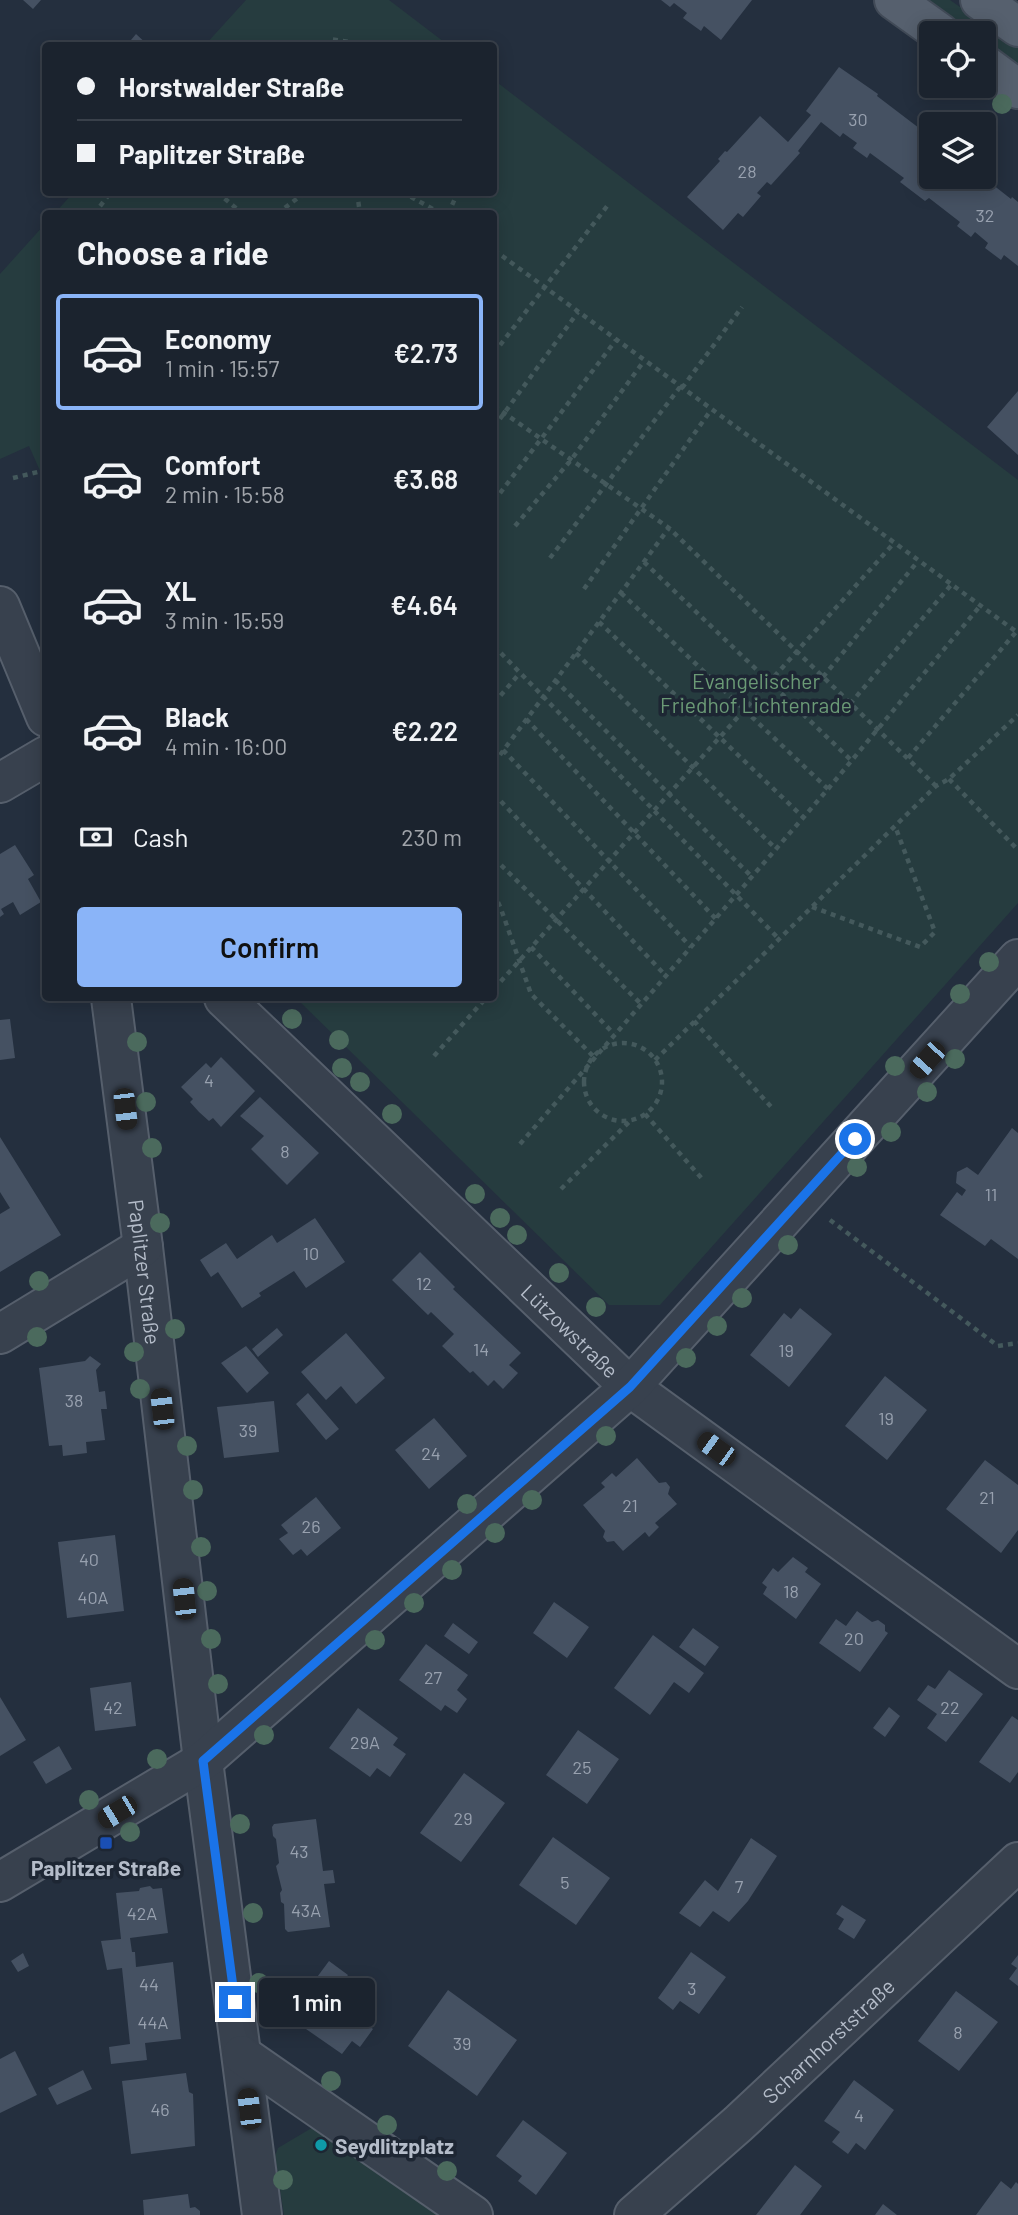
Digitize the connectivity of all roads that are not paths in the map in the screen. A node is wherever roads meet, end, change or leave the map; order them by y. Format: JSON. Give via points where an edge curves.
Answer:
{"nodes":[{"id":1,"x":894,"y":0,"type":"edge"},
{"id":2,"x":980,"y":0,"type":"edge"},
{"id":3,"x":923,"y":21,"type":"edge"},
{"id":4,"x":1018,"y":27,"type":"edge"},
{"id":5,"x":996,"y":73,"type":"edge"},
{"id":6,"x":1018,"y":89,"type":"edge"},
{"id":7,"x":0,"y":606,"type":"edge"},
{"id":8,"x":42,"y":707,"type":"edge"},
{"id":9,"x":42,"y":758,"type":"edge"},
{"id":10,"x":0,"y":783,"type":"edge"},
{"id":11,"x":1018,"y":959,"type":"edge"},
{"id":12,"x":111,"y":1001,"type":"edge"},
{"id":13,"x":227,"y":1001,"type":"edge"},
{"id":14,"x":143,"y":1247,"type":"junction"},
{"id":15,"x":0,"y":1334,"type":"edge"},
{"id":16,"x":630,"y":1387,"type":"junction"},
{"id":17,"x":1018,"y":1668,"type":"edge"},
{"id":18,"x":203,"y":1761,"type":"junction"},
{"id":19,"x":1018,"y":1862,"type":"edge"},
{"id":20,"x":0,"y":1882,"type":"edge"},
{"id":21,"x":242,"y":2055,"type":"junction"},
{"id":22,"x":262,"y":2215,"type":"edge"},
{"id":23,"x":473,"y":2215,"type":"edge"},
{"id":24,"x":634,"y":2215,"type":"edge"}],
"edges":[{"from":1,"to":3,"type":"main road"},
{"from":2,"to":4,"type":"main road"},
{"from":5,"to":6,"type":"main road"},
{"from":7,"to":8,"type":"street"},
{"from":9,"to":10,"type":"street"},
{"from":11,"to":16,"type":"street"},
{"from":12,"to":14,"type":"street","name":"Paplitzer Straße"},
{"from":13,"to":16,"type":"street","name":"Lützowstraße"},
{"from":14,"to":15,"type":"street"},
{"from":14,"to":18,"type":"street","name":"Paplitzer Straße"},
{"from":16,"to":17,"type":"street","name":"Lützowstraße"},
{"from":16,"to":18,"type":"street"},
{"from":18,"to":20,"type":"street"},
{"from":18,"to":21,"type":"street","name":"Paplitzer Straße"},
{"from":19,"to":24,"type":"street","name":"Scharnhorststraße"},
{"from":21,"to":22,"type":"street","name":"Paplitzer Straße"},
{"from":21,"to":23,"type":"street"}]}
